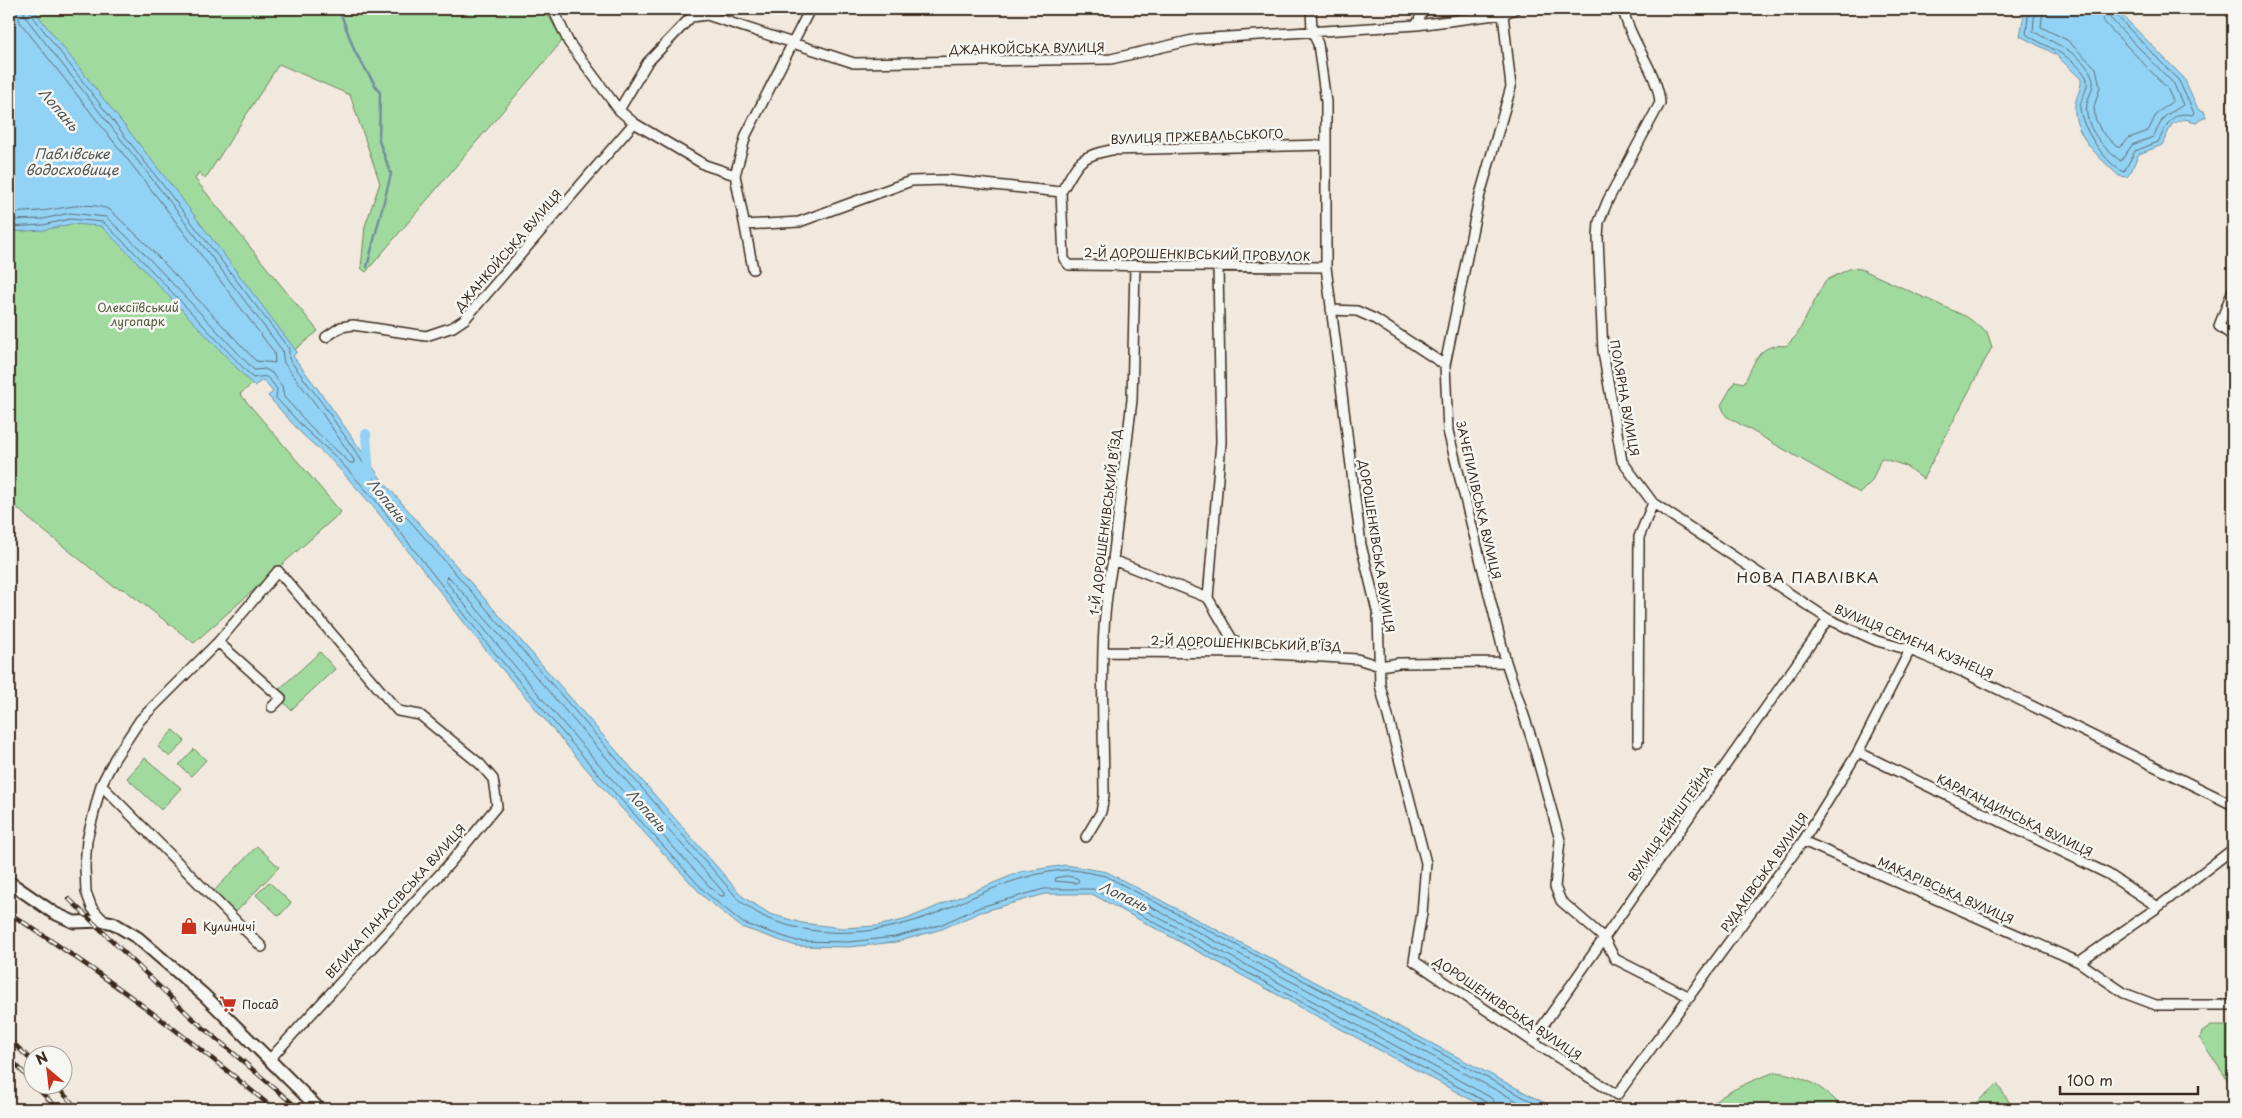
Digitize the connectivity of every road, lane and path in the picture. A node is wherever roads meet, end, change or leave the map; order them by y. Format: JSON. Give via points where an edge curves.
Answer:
{"nodes":[{"id":1,"x":553,"y":9,"type":"edge"},
{"id":2,"x":810,"y":9,"type":"edge"},
{"id":3,"x":1311,"y":9,"type":"edge"},
{"id":4,"x":1424,"y":9,"type":"edge"},
{"id":5,"x":1515,"y":9,"type":"edge"},
{"id":6,"x":1623,"y":9,"type":"edge"},
{"id":7,"x":1503,"y":14,"type":"junction"},
{"id":8,"x":1417,"y":25,"type":"junction"},
{"id":9,"x":1312,"y":31,"type":"junction"},
{"id":10,"x":792,"y":44,"type":"junction"},
{"id":11,"x":619,"y":110,"type":"junction"},
{"id":12,"x":634,"y":124,"type":"junction"},
{"id":13,"x":1324,"y":145,"type":"junction"},
{"id":14,"x":735,"y":175,"type":"junction"},
{"id":15,"x":1061,"y":192,"type":"junction"},
{"id":16,"x":745,"y":225,"type":"junction"},
{"id":17,"x":1134,"y":265,"type":"junction"},
{"id":18,"x":1218,"y":266,"type":"junction"},
{"id":19,"x":1326,"y":267,"type":"junction"},
{"id":20,"x":753,"y":269,"type":"dead end"},
{"id":21,"x":2233,"y":290,"type":"edge"},
{"id":22,"x":1331,"y":310,"type":"junction"},
{"id":23,"x":2233,"y":336,"type":"edge"},
{"id":24,"x":326,"y":337,"type":"dead end"},
{"id":25,"x":1445,"y":365,"type":"junction"},
{"id":26,"x":1653,"y":503,"type":"junction"},
{"id":27,"x":1112,"y":560,"type":"junction"},
{"id":28,"x":1208,"y":598,"type":"junction"},
{"id":29,"x":1828,"y":619,"type":"junction"},
{"id":30,"x":218,"y":642,"type":"junction"},
{"id":31,"x":1910,"y":650,"type":"junction"},
{"id":32,"x":1104,"y":652,"type":"junction"},
{"id":33,"x":1257,"y":653,"type":"junction"},
{"id":34,"x":1506,"y":662,"type":"junction"},
{"id":35,"x":1380,"y":666,"type":"junction"},
{"id":36,"x":272,"y":707,"type":"dead end"},
{"id":37,"x":1638,"y":742,"type":"dead end"},
{"id":38,"x":1858,"y":752,"type":"junction"},
{"id":39,"x":101,"y":785,"type":"junction"},
{"id":40,"x":2233,"y":805,"type":"edge"},
{"id":41,"x":1086,"y":837,"type":"dead end"},
{"id":42,"x":1803,"y":841,"type":"junction"},
{"id":43,"x":2233,"y":849,"type":"edge"},
{"id":44,"x":9,"y":882,"type":"edge"},
{"id":45,"x":2158,"y":907,"type":"junction"},
{"id":46,"x":104,"y":921,"type":"junction"},
{"id":47,"x":1604,"y":938,"type":"junction"},
{"id":48,"x":262,"y":947,"type":"dead end"},
{"id":49,"x":2079,"y":962,"type":"junction"},
{"id":50,"x":1690,"y":997,"type":"junction"},
{"id":51,"x":2233,"y":1004,"type":"edge"},
{"id":52,"x":1532,"y":1041,"type":"junction"},
{"id":53,"x":270,"y":1059,"type":"junction"},
{"id":54,"x":1617,"y":1095,"type":"joint"},
{"id":55,"x":319,"y":1109,"type":"edge"}],
"edges":[{"from":1,"to":11,"type":"street","via":[[569,43]]},
{"from":2,"to":10,"type":"street"},
{"from":3,"to":9,"type":"street","name":"ДОРОШЕНКІВСЬКА ВУЛИЦЯ"},
{"from":4,"to":8,"type":"street"},
{"from":5,"to":7,"type":"street","name":"ДЖАНКОЙСЬКА ВУЛИЦЯ"},
{"from":6,"to":26,"type":"street","name":"ПОЛЯРНА ВУЛИЦЯ","via":[[1634,42],[1659,90],[1660,103],[1599,222],[1603,352],[1622,462]]},
{"from":7,"to":8,"type":"street","name":"ДЖАНКОЙСЬКА ВУЛИЦЯ"},
{"from":7,"to":25,"type":"street","name":"ЗАЧЕПИЛІВСЬКА ВУЛИЦЯ","via":[[1511,87],[1479,198]]},
{"from":8,"to":9,"type":"street","name":"ДЖАНКОЙСЬКА ВУЛИЦЯ"},
{"from":9,"to":10,"type":"street","name":"ДЖАНКОЙСЬКА ВУЛИЦЯ","via":[[1197,39],[1111,59],[854,63]]},
{"from":9,"to":13,"type":"street","name":"ДОРОШЕНКІВСЬКА ВУЛИЦЯ","via":[[1318,44],[1326,102]]},
{"from":10,"to":11,"type":"street","name":"ДЖАНКОЙСЬКА ВУЛИЦЯ","via":[[707,15],[691,17],[647,63]]},
{"from":10,"to":14,"type":"street","via":[[746,135]]},
{"from":11,"to":12,"type":"street"},
{"from":12,"to":14,"type":"street","via":[[705,165]]},
{"from":12,"to":24,"type":"street","name":"ДЖАНКОЙСЬКА ВУЛИЦЯ","via":[[465,319],[453,327],[426,336],[364,326],[341,327]]},
{"from":13,"to":15,"type":"street","name":"ВУЛИЦЯ ПРЖЕВАЛЬСЬКОГО","via":[[1112,150],[1082,159]]},
{"from":13,"to":19,"type":"street","name":"ДОРОШЕНКІВСЬКА ВУЛИЦЯ"},
{"from":14,"to":16,"type":"street"},
{"from":15,"to":16,"type":"street","via":[[946,180],[911,181],[798,222]]},
{"from":15,"to":17,"type":"street","name":"2-Й ДОРОШЕНКІВСЬКИЙ ПРОВУЛОК","via":[[1064,259],[1069,265]]},
{"from":16,"to":20,"type":"street"},
{"from":17,"to":18,"type":"street","name":"2-Й ДОРОШЕНКІВСЬКИЙ ПРОВУЛОК"},
{"from":17,"to":27,"type":"street","name":"1-Й ДОРОШЕНКІВСЬКИЙ В’ЇЗД","via":[[1132,400]]},
{"from":18,"to":19,"type":"street","name":"2-Й ДОРОШЕНКІВСЬКИЙ ПРОВУЛОК"},
{"from":18,"to":28,"type":"street","via":[[1221,442]]},
{"from":19,"to":22,"type":"street","name":"ДОРОШЕНКІВСЬКА ВУЛИЦЯ"},
{"from":21,"to":23,"type":"street","via":[[2218,326]]},
{"from":22,"to":25,"type":"street","via":[[1357,311],[1375,319]]},
{"from":22,"to":35,"type":"street","name":"ДОРОШЕНКІВСЬКА ВУЛИЦЯ","via":[[1362,545],[1378,615]]},
{"from":25,"to":34,"type":"street","name":"ЗАЧЕПИЛІВСЬКА ВУЛИЦЯ","via":[[1448,431]]},
{"from":26,"to":29,"type":"street","name":"ВУЛИЦЯ СЕМЕНА КУЗНЕЦЯ"},
{"from":26,"to":37,"type":"street","via":[[1639,537]]},
{"from":27,"to":28,"type":"street"},
{"from":27,"to":32,"type":"street","name":"1-Й ДОРОШЕНКІВСЬКИЙ В’ЇЗД"},
{"from":28,"to":33,"type":"street","via":[[1232,639]]},
{"from":29,"to":31,"type":"street","name":"ВУЛИЦЯ СЕМЕНА КУЗНЕЦЯ","via":[[1877,641]]},
{"from":29,"to":47,"type":"street","name":"ВУЛИЦЯ ЕЙНШТЕЙНА"},
{"from":30,"to":36,"type":"street","via":[[281,698]]},
{"from":30,"to":39,"type":"street","name":"ВЕЛИКА ПАНАСІВСЬКА ВУЛИЦЯ","via":[[140,720]]},
{"from":30,"to":53,"type":"street","name":"ВЕЛИКА ПАНАСІВСЬКА ВУЛИЦЯ","via":[[278,571],[398,710],[420,715],[434,725],[480,764],[496,787],[497,806],[452,862]]},
{"from":31,"to":38,"type":"street","name":"РУДАКІВСЬКА ВУЛИЦЯ"},
{"from":31,"to":40,"type":"street","name":"ВУЛИЦЯ СЕМЕНА КУЗНЕЦЯ","via":[[1962,672]]},
{"from":32,"to":33,"type":"street","name":"2-Й ДОРОШЕНКІВСЬКИЙ В’ЇЗД"},
{"from":32,"to":41,"type":"street","name":"1-Й ДОРОШЕНКІВСЬКИЙ В’ЇЗД","via":[[1104,796],[1101,812]]},
{"from":33,"to":35,"type":"street","name":"2-Й ДОРОШЕНКІВСЬКИЙ В’ЇЗД","via":[[1357,659]]},
{"from":34,"to":35,"type":"street","name":"2-Й ДОРОШЕНКІВСЬКИЙ В’ЇЗД"},
{"from":34,"to":47,"type":"street","name":"ЗАЧЕПИЛІВСЬКА ВУЛИЦЯ","via":[[1560,840],[1555,887],[1561,901]]},
{"from":35,"to":52,"type":"street","name":"ДОРОШЕНКІВСЬКА ВУЛИЦЯ","via":[[1380,685],[1426,863],[1414,961]]},
{"from":38,"to":42,"type":"street","name":"РУДАКІВСЬКА ВУЛИЦЯ"},
{"from":38,"to":45,"type":"street","name":"КАРАГАНДИНСЬКА ВУЛИЦЯ","via":[[2108,874]]},
{"from":39,"to":46,"type":"street","name":"ВЕЛИКА ПАНАСІВСЬКА ВУЛИЦЯ","via":[[87,840],[85,866],[86,892],[92,908]]},
{"from":39,"to":48,"type":"street"},
{"from":42,"to":49,"type":"street","name":"МАКАРІВСЬКА ВУЛИЦЯ"},
{"from":42,"to":50,"type":"street","name":"РУДАКІВСЬКА ВУЛИЦЯ"},
{"from":43,"to":45,"type":"street"},
{"from":44,"to":46,"type":"street","via":[[41,905],[74,922]]},
{"from":45,"to":49,"type":"street"},
{"from":46,"to":53,"type":"street","via":[[124,928],[138,938],[204,995]]},
{"from":47,"to":50,"type":"street","name":"ЗАЧЕПИЛІВСЬКА ВУЛИЦЯ","via":[[1615,958]]},
{"from":47,"to":52,"type":"street","name":"ВУЛИЦЯ ЕЙНШТЕЙНА"},
{"from":49,"to":51,"type":"street","name":"МАКАРІВСЬКА ВУЛИЦЯ","via":[[2124,993],[2156,1005]]},
{"from":50,"to":54,"type":"street","name":"РУДАКІВСЬКА ВУЛИЦЯ"},
{"from":52,"to":54,"type":"street","name":"ДОРОШЕНКІВСЬКА ВУЛИЦЯ"},
{"from":53,"to":55,"type":"street"}]}
